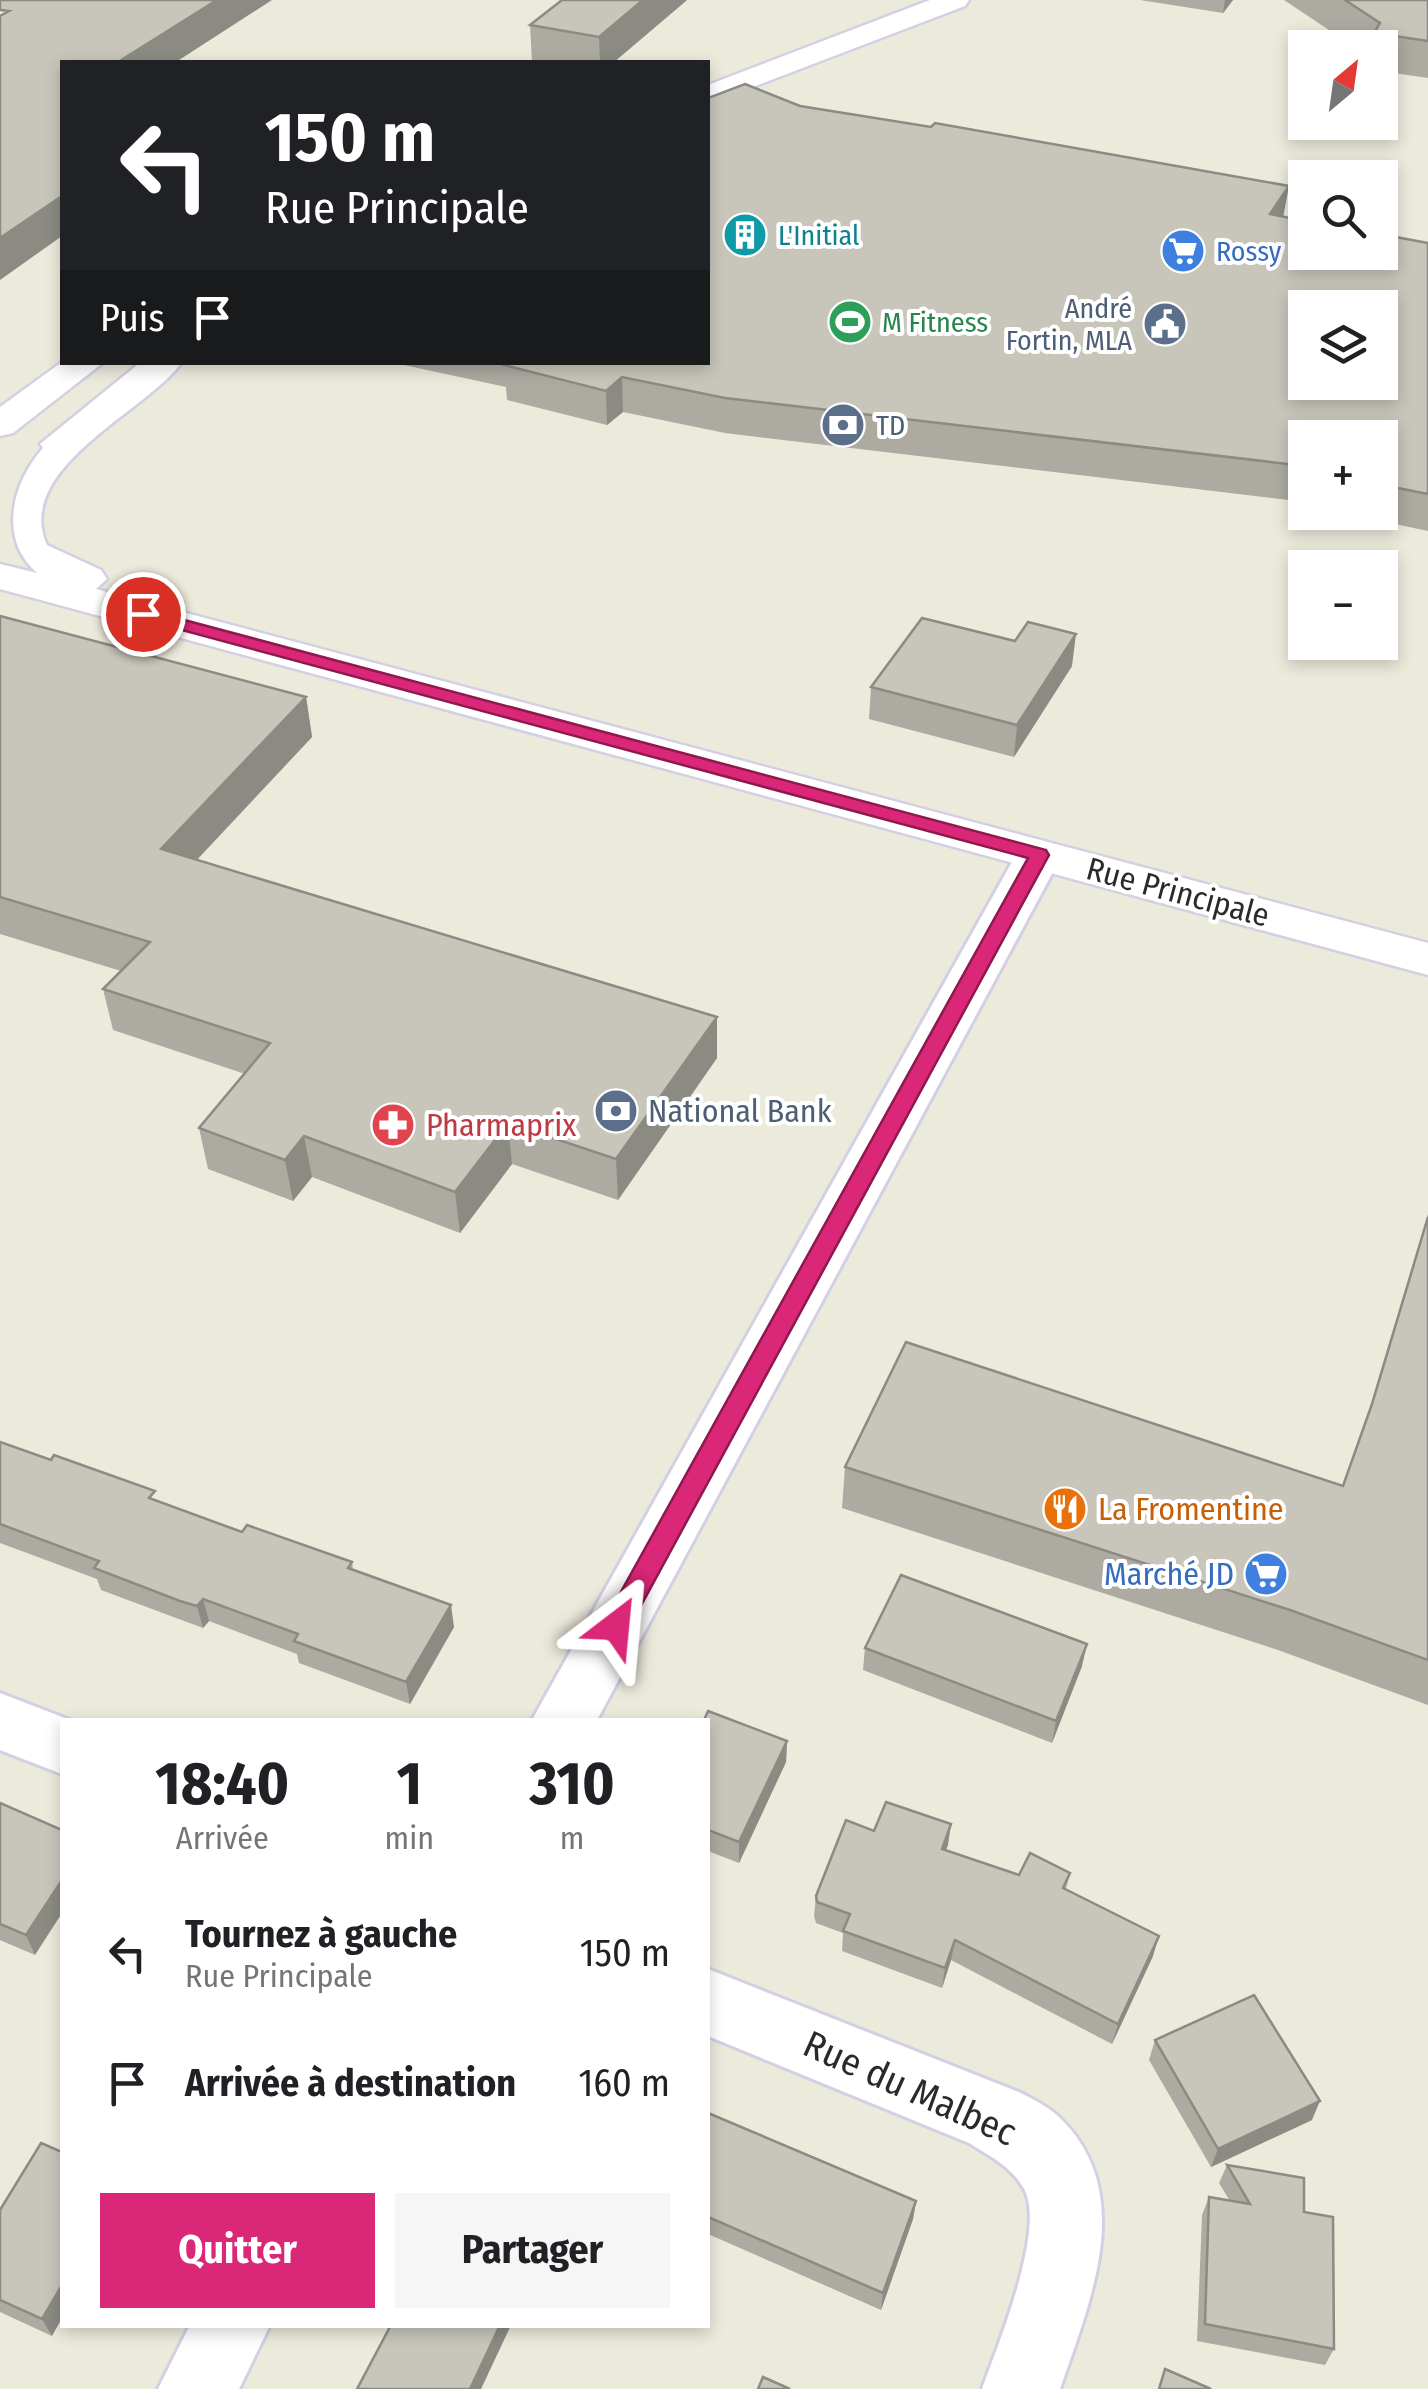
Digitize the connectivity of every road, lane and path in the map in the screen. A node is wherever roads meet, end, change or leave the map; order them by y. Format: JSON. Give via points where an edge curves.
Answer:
{"nodes":[{"id":1,"x":955,"y":0,"type":"edge"},
{"id":2,"x":710,"y":94,"type":"edge"},
{"id":3,"x":82,"y":365,"type":"edge"},
{"id":4,"x":160,"y":365,"type":"edge"},
{"id":5,"x":87,"y":423,"type":"junction"},
{"id":6,"x":0,"y":424,"type":"edge"},
{"id":7,"x":0,"y":488,"type":"edge"},
{"id":8,"x":0,"y":576,"type":"edge"},
{"id":9,"x":214,"y":633,"type":"junction"},
{"id":10,"x":1040,"y":855,"type":"junction"},
{"id":11,"x":1428,"y":958,"type":"edge"},
{"id":12,"x":565,"y":1718,"type":"edge"},
{"id":13,"x":0,"y":1722,"type":"edge"},
{"id":14,"x":60,"y":1745,"type":"edge"},
{"id":15,"x":710,"y":2003,"type":"edge"},
{"id":16,"x":230,"y":2328,"type":"edge"},
{"id":17,"x":196,"y":2389,"type":"edge"},
{"id":18,"x":1021,"y":2389,"type":"edge"}],
"edges":[{"from":1,"to":2,"type":"main road"},
{"from":3,"to":6,"type":"main road"},
{"from":4,"to":5,"type":"main road"},
{"from":5,"to":7,"type":"main road"},
{"from":5,"to":9,"type":"main road","via":[[28,490],[15,530],[32,553],[52,564]]},
{"from":8,"to":9,"type":"main road","name":"Rue Principale"},
{"from":9,"to":10,"type":"main road","name":"Rue Principale"},
{"from":10,"to":11,"type":"main road","name":"Rue Principale"},
{"from":10,"to":12,"type":"street"},
{"from":13,"to":14,"type":"street"},
{"from":15,"to":18,"type":"street","name":"Rue du Malbec","via":[[995,2118],[1035,2143],[1060,2176],[1070,2214]]},
{"from":16,"to":17,"type":"street"}]}
